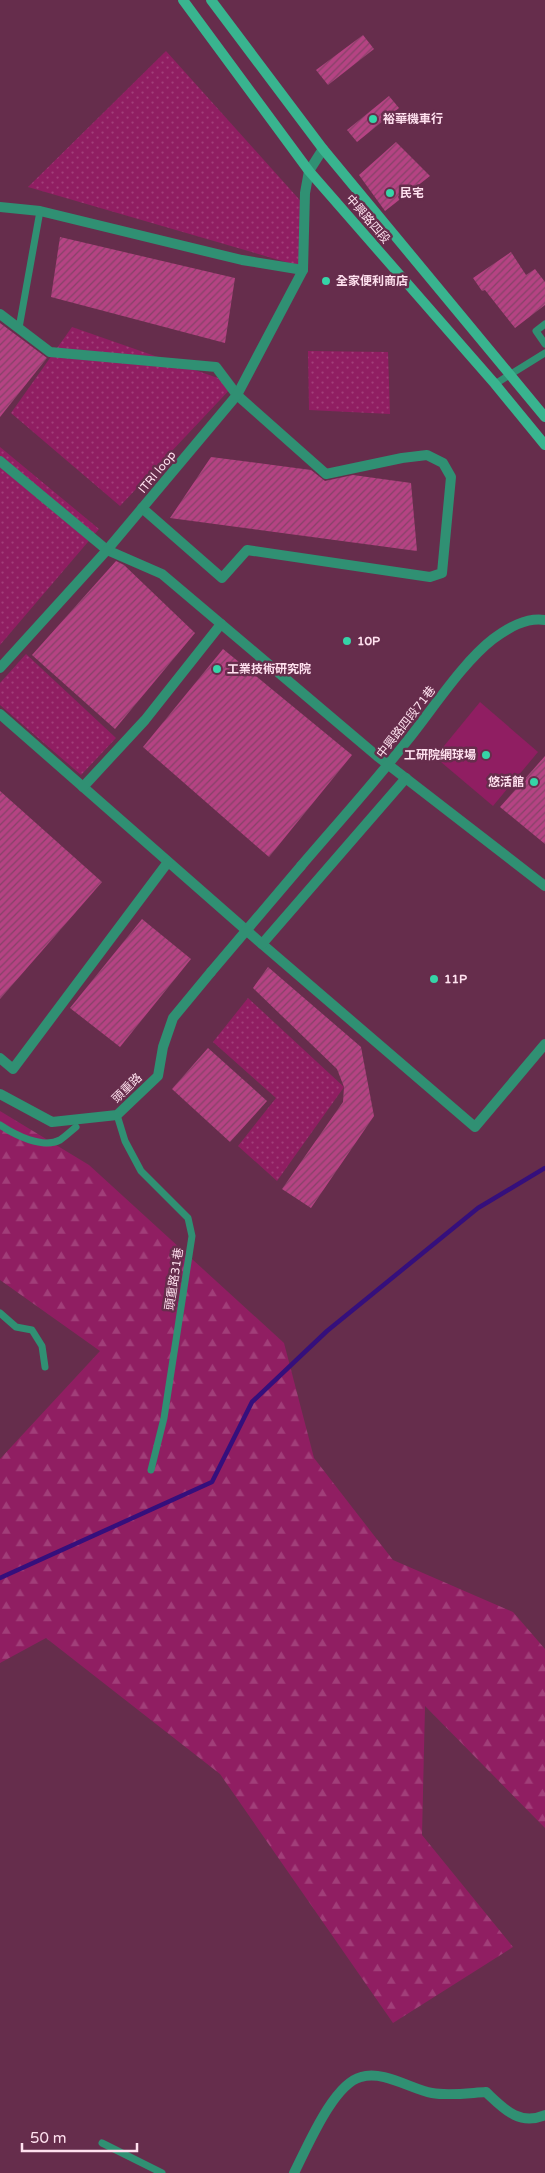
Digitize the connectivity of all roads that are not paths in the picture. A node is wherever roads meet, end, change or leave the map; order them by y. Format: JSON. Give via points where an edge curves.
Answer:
{"nodes":[{"id":1,"x":183,"y":0,"type":"edge"},
{"id":2,"x":211,"y":0,"type":"edge"},
{"id":3,"x":323,"y":149,"type":"junction"},
{"id":4,"x":309,"y":171,"type":"junction"},
{"id":5,"x":0,"y":207,"type":"edge"},
{"id":6,"x":40,"y":211,"type":"junction"},
{"id":7,"x":303,"y":270,"type":"junction"},
{"id":8,"x":0,"y":314,"type":"edge"},
{"id":9,"x":545,"y":324,"type":"edge"},
{"id":10,"x":19,"y":328,"type":"junction"},
{"id":11,"x":545,"y":344,"type":"edge"},
{"id":12,"x":545,"y":353,"type":"edge"},
{"id":13,"x":510,"y":374,"type":"junction"},
{"id":14,"x":495,"y":384,"type":"junction"},
{"id":15,"x":237,"y":395,"type":"junction"},
{"id":16,"x":545,"y":417,"type":"edge"},
{"id":17,"x":545,"y":445,"type":"edge"},
{"id":18,"x":0,"y":461,"type":"edge"},
{"id":19,"x":142,"y":508,"type":"junction"},
{"id":20,"x":107,"y":550,"type":"junction"},
{"id":21,"x":545,"y":620,"type":"edge"},
{"id":22,"x":221,"y":624,"type":"junction"},
{"id":23,"x":0,"y":668,"type":"edge"},
{"id":24,"x":0,"y":714,"type":"edge"},
{"id":25,"x":388,"y":765,"type":"junction"},
{"id":26,"x":406,"y":778,"type":"junction"},
{"id":27,"x":83,"y":787,"type":"junction"},
{"id":28,"x":168,"y":862,"type":"junction"},
{"id":29,"x":545,"y":886,"type":"edge"},
{"id":30,"x":262,"y":944,"type":"junction"},
{"id":31,"x":211,"y":972,"type":"joint"},
{"id":32,"x":545,"y":1044,"type":"edge"},
{"id":33,"x":0,"y":1058,"type":"edge"},
{"id":34,"x":0,"y":1094,"type":"edge"},
{"id":35,"x":117,"y":1115,"type":"junction"},
{"id":36,"x":0,"y":1125,"type":"edge"},
{"id":37,"x":76,"y":1127,"type":"dead end"},
{"id":38,"x":0,"y":1313,"type":"edge"},
{"id":39,"x":45,"y":1367,"type":"dead end"},
{"id":40,"x":151,"y":1470,"type":"dead end"},
{"id":41,"x":545,"y":2115,"type":"edge"},
{"id":42,"x":102,"y":2143,"type":"dead end"},
{"id":43,"x":162,"y":2173,"type":"edge"},
{"id":44,"x":294,"y":2173,"type":"edge"}],
"edges":[{"from":1,"to":4,"type":"main road","name":"中興路四段"},
{"from":2,"to":3,"type":"main road","name":"中興路四段"},
{"from":3,"to":4,"type":"street","name":"ITRI loop"},
{"from":3,"to":13,"type":"main road","name":"中興路四段"},
{"from":4,"to":7,"type":"street","name":"ITRI loop","via":[[305,193]]},
{"from":4,"to":14,"type":"main road","name":"中興路四段"},
{"from":5,"to":6,"type":"street"},
{"from":6,"to":7,"type":"street","via":[[242,260]]},
{"from":6,"to":10,"type":"lane"},
{"from":7,"to":15,"type":"street","name":"ITRI loop"},
{"from":8,"to":10,"type":"street"},
{"from":9,"to":11,"type":"lane","via":[[536,331]]},
{"from":10,"to":15,"type":"street","via":[[50,352],[216,367]]},
{"from":12,"to":13,"type":"lane"},
{"from":13,"to":14,"type":"lane"},
{"from":13,"to":16,"type":"main road","name":"中興路四段"},
{"from":14,"to":17,"type":"main road","name":"中興路四段"},
{"from":15,"to":19,"type":"street","name":"ITRI loop"},
{"from":15,"to":19,"type":"street","via":[[326,474],[427,455],[443,463],[451,477],[442,572],[430,577],[247,550],[222,578]]},
{"from":18,"to":20,"type":"street"},
{"from":19,"to":20,"type":"street","name":"ITRI loop"},
{"from":20,"to":22,"type":"street","via":[[162,574]]},
{"from":20,"to":23,"type":"street","name":"ITRI loop"},
{"from":21,"to":25,"type":"street","name":"中興路四段71巷","via":[[514,625],[492,640],[472,659]]},
{"from":22,"to":25,"type":"street"},
{"from":22,"to":27,"type":"street","via":[[145,720]]},
{"from":24,"to":27,"type":"street"},
{"from":25,"to":26,"type":"street"},
{"from":25,"to":31,"type":"street","name":"中興路四段71巷","bridge":true},
{"from":26,"to":29,"type":"street"},
{"from":26,"to":30,"type":"street"},
{"from":27,"to":28,"type":"street"},
{"from":28,"to":30,"type":"street"},
{"from":28,"to":33,"type":"street","via":[[13,1069]]},
{"from":30,"to":32,"type":"street","via":[[475,1127]]},
{"from":31,"to":35,"type":"street","name":"頭重路","via":[[173,1018],[158,1076]]},
{"from":34,"to":35,"type":"street","name":"頭重路","via":[[52,1122]]},
{"from":35,"to":40,"type":"lane","name":"頭重路31巷","via":[[125,1141],[141,1171],[188,1218],[192,1236],[164,1418]]},
{"from":36,"to":37,"type":"lane","via":[[38,1142],[59,1141]]},
{"from":38,"to":39,"type":"lane","via":[[16,1327],[32,1330],[42,1346]]},
{"from":41,"to":44,"type":"street","via":[[534,2120],[518,2117],[504,2110],[486,2092],[433,2093],[383,2077],[361,2076],[345,2086],[329,2105]]},
{"from":42,"to":43,"type":"lane"}]}
